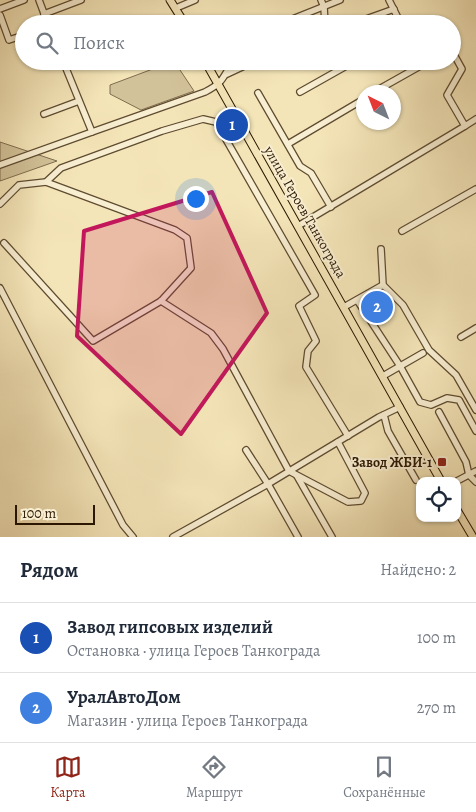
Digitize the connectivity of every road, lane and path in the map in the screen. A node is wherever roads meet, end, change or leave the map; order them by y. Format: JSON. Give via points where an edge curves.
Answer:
{"nodes":[{"id":1,"x":24,"y":0,"type":"edge"},
{"id":2,"x":39,"y":0,"type":"edge"},
{"id":3,"x":81,"y":0,"type":"edge"},
{"id":4,"x":194,"y":0,"type":"edge"},
{"id":5,"x":321,"y":0,"type":"edge"},
{"id":6,"x":340,"y":0,"type":"edge"},
{"id":7,"x":389,"y":0,"type":"edge"},
{"id":8,"x":173,"y":3,"type":"edge"},
{"id":9,"x":324,"y":7,"type":"junction"},
{"id":10,"x":0,"y":9,"type":"edge"},
{"id":11,"x":394,"y":9,"type":"junction"},
{"id":12,"x":44,"y":14,"type":"joint"},
{"id":13,"x":0,"y":15,"type":"edge"},
{"id":14,"x":180,"y":15,"type":"edge"},
{"id":15,"x":303,"y":15,"type":"edge"},
{"id":16,"x":324,"y":15,"type":"edge"},
{"id":17,"x":377,"y":15,"type":"edge"},
{"id":18,"x":397,"y":15,"type":"edge"},
{"id":19,"x":15,"y":38,"type":"edge"},
{"id":20,"x":461,"y":67,"type":"edge"},
{"id":21,"x":67,"y":70,"type":"edge"},
{"id":22,"x":210,"y":70,"type":"edge"},
{"id":23,"x":229,"y":70,"type":"edge"},
{"id":24,"x":234,"y":70,"type":"edge"},
{"id":25,"x":339,"y":70,"type":"edge"},
{"id":26,"x":413,"y":70,"type":"edge"},
{"id":27,"x":227,"y":74,"type":"junction"},
{"id":28,"x":218,"y":85,"type":"junction"},
{"id":29,"x":386,"y":85,"type":"edge"},
{"id":30,"x":300,"y":92,"type":"dead end"},
{"id":31,"x":258,"y":93,"type":"dead end"},
{"id":32,"x":79,"y":101,"type":"junction"},
{"id":33,"x":356,"y":104,"type":"edge"},
{"id":34,"x":44,"y":114,"type":"dead end"},
{"id":35,"x":476,"y":119,"type":"edge"},
{"id":36,"x":465,"y":126,"type":"junction"},
{"id":37,"x":92,"y":132,"type":"junction"},
{"id":38,"x":288,"y":144,"type":"junction"},
{"id":39,"x":0,"y":165,"type":"edge"},
{"id":40,"x":46,"y":182,"type":"junction"},
{"id":41,"x":476,"y":190,"type":"edge"},
{"id":42,"x":0,"y":204,"type":"edge"},
{"id":43,"x":331,"y":207,"type":"junction"},
{"id":44,"x":298,"y":226,"type":"junction"},
{"id":45,"x":402,"y":231,"type":"dead end"},
{"id":46,"x":4,"y":243,"type":"dead end"},
{"id":47,"x":381,"y":249,"type":"dead end"},
{"id":48,"x":383,"y":286,"type":"junction"},
{"id":49,"x":0,"y":288,"type":"edge"},
{"id":50,"x":357,"y":300,"type":"junction"},
{"id":51,"x":161,"y":301,"type":"junction"},
{"id":52,"x":344,"y":307,"type":"junction"},
{"id":53,"x":476,"y":328,"type":"edge"},
{"id":54,"x":461,"y":337,"type":"dead end"},
{"id":55,"x":423,"y":353,"type":"dead end"},
{"id":56,"x":400,"y":366,"type":"junction"},
{"id":57,"x":383,"y":376,"type":"junction"},
{"id":58,"x":400,"y":407,"type":"junction"},
{"id":59,"x":476,"y":410,"type":"edge"},
{"id":60,"x":439,"y":412,"type":"dead end"},
{"id":61,"x":384,"y":415,"type":"junction"},
{"id":62,"x":476,"y":431,"type":"edge"},
{"id":63,"x":348,"y":436,"type":"junction"},
{"id":64,"x":338,"y":442,"type":"junction"},
{"id":65,"x":246,"y":450,"type":"dead end"},
{"id":66,"x":289,"y":471,"type":"junction"},
{"id":67,"x":476,"y":471,"type":"edge"},
{"id":68,"x":297,"y":475,"type":"junction"},
{"id":69,"x":469,"y":475,"type":"junction"},
{"id":70,"x":439,"y":477,"type":"edge"},
{"id":71,"x":461,"y":479,"type":"edge"},
{"id":72,"x":416,"y":480,"type":"dead end"},
{"id":73,"x":476,"y":482,"type":"edge"},
{"id":74,"x":268,"y":484,"type":"junction"},
{"id":75,"x":461,"y":517,"type":"edge"},
{"id":76,"x":133,"y":537,"type":"edge"},
{"id":77,"x":173,"y":537,"type":"edge"},
{"id":78,"x":298,"y":537,"type":"edge"},
{"id":79,"x":332,"y":537,"type":"edge"},
{"id":80,"x":473,"y":537,"type":"edge"}],
"edges":[{"from":1,"to":10,"type":"street"},
{"from":2,"to":12,"type":"street"},
{"from":3,"to":12,"type":"street"},
{"from":4,"to":8,"type":"street"},
{"from":5,"to":9,"type":"street"},
{"from":6,"to":9,"type":"street"},
{"from":7,"to":11,"type":"street"},
{"from":8,"to":14,"type":"main road"},
{"from":9,"to":15,"type":"street"},
{"from":9,"to":16,"type":"street"},
{"from":11,"to":17,"type":"street"},
{"from":11,"to":18,"type":"street"},
{"from":13,"to":19,"type":"street","via":[[8,40]]},
{"from":20,"to":36,"type":"street","via":[[447,95]]},
{"from":21,"to":32,"type":"street"},
{"from":22,"to":28,"type":"main road","name":"улица Героев Танкограда"},
{"from":23,"to":27,"type":"street"},
{"from":24,"to":27,"type":"street"},
{"from":25,"to":30,"type":"street"},
{"from":26,"to":29,"type":"street"},
{"from":27,"to":28,"type":"street"},
{"from":28,"to":37,"type":"street"},
{"from":28,"to":44,"type":"main road","name":"улица Героев Танкограда"},
{"from":31,"to":38,"type":"street"},
{"from":32,"to":34,"type":"street"},
{"from":32,"to":37,"type":"street"},
{"from":33,"to":38,"type":"street"},
{"from":35,"to":36,"type":"street"},
{"from":36,"to":43,"type":"street"},
{"from":37,"to":39,"type":"street"},
{"from":38,"to":43,"type":"street","via":[[300,166],[311,173]]},
{"from":40,"to":42,"type":"street","via":[[19,185]]},
{"from":40,"to":51,"type":"street","via":[[175,230],[187,238],[191,268]]},
{"from":40,"to":63,"type":"street","via":[[61,168],[162,131],[203,119],[216,122],[315,295],[298,306],[316,341],[308,351],[306,367]]},
{"from":41,"to":45,"type":"street"},
{"from":43,"to":44,"type":"street"},
{"from":44,"to":52,"type":"main road","name":"улица Героев Танкограда"},
{"from":46,"to":51,"type":"street","via":[[93,341]]},
{"from":47,"to":48,"type":"street"},
{"from":48,"to":50,"type":"street"},
{"from":48,"to":59,"type":"street","via":[[403,305],[429,350],[456,375]]},
{"from":49,"to":76,"type":"street","via":[[123,525]]},
{"from":50,"to":52,"type":"street"},
{"from":50,"to":56,"type":"street"},
{"from":51,"to":66,"type":"street","via":[[211,333],[223,349]]},
{"from":52,"to":57,"type":"main road","name":"улица Героев Танкограда"},
{"from":53,"to":54,"type":"street"},
{"from":55,"to":56,"type":"street"},
{"from":56,"to":57,"type":"street"},
{"from":56,"to":62,"type":"street","via":[[420,402],[431,405],[447,398],[459,400]]},
{"from":57,"to":58,"type":"main road","name":"улица Героев Танкограда"},
{"from":58,"to":61,"type":"street"},
{"from":58,"to":70,"type":"main road","name":"улица Героев Танкограда"},
{"from":60,"to":69,"type":"street","via":[[466,462]]},
{"from":61,"to":63,"type":"street"},
{"from":61,"to":72,"type":"street","via":[[388,432]]},
{"from":63,"to":64,"type":"street"},
{"from":64,"to":66,"type":"street"},
{"from":64,"to":68,"type":"street","via":[[365,494],[361,501],[348,502]]},
{"from":65,"to":74,"type":"street"},
{"from":66,"to":68,"type":"street"},
{"from":66,"to":74,"type":"street"},
{"from":67,"to":69,"type":"street"},
{"from":68,"to":79,"type":"street"},
{"from":69,"to":71,"type":"street"},
{"from":69,"to":73,"type":"street"},
{"from":74,"to":77,"type":"street"},
{"from":74,"to":78,"type":"street"},
{"from":75,"to":80,"type":"main road"}]}
